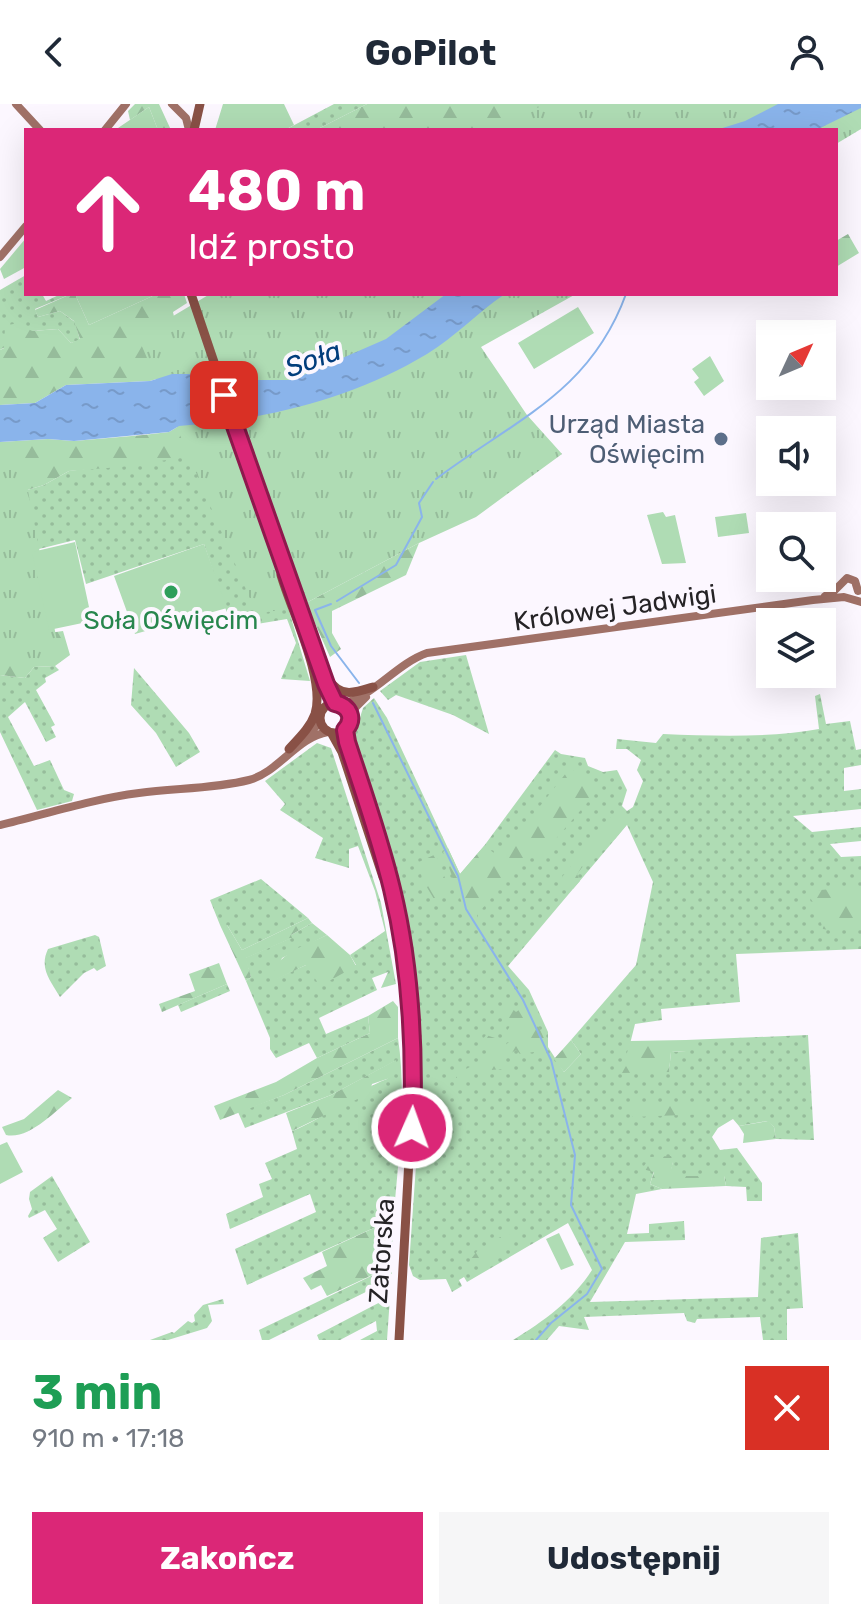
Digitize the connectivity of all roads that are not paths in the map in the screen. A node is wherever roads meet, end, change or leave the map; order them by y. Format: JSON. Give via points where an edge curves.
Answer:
{"nodes":[{"id":1,"x":16,"y":104,"type":"edge"},
{"id":2,"x":126,"y":104,"type":"edge"},
{"id":3,"x":172,"y":104,"type":"edge"},
{"id":4,"x":202,"y":104,"type":"edge"},
{"id":5,"x":38,"y":128,"type":"edge"},
{"id":6,"x":107,"y":128,"type":"edge"},
{"id":7,"x":191,"y":128,"type":"edge"},
{"id":8,"x":193,"y":128,"type":"edge"},
{"id":9,"x":24,"y":228,"type":"edge"},
{"id":10,"x":0,"y":257,"type":"edge"},
{"id":11,"x":192,"y":296,"type":"edge"},
{"id":12,"x":838,"y":588,"type":"junction"},
{"id":13,"x":853,"y":594,"type":"edge"},
{"id":14,"x":813,"y":600,"type":"junction"},
{"id":15,"x":861,"y":602,"type":"edge"},
{"id":16,"x":313,"y":659,"type":"junction"},
{"id":17,"x":385,"y":680,"type":"junction"},
{"id":18,"x":373,"y":687,"type":"junction"},
{"id":19,"x":339,"y":704,"type":"junction"},
{"id":20,"x":324,"y":707,"type":"junction"},
{"id":21,"x":350,"y":713,"type":"junction"},
{"id":22,"x":320,"y":723,"type":"junction"},
{"id":23,"x":345,"y":730,"type":"junction"},
{"id":24,"x":330,"y":733,"type":"junction"},
{"id":25,"x":289,"y":749,"type":"junction"},
{"id":26,"x":240,"y":781,"type":"junction"},
{"id":27,"x":0,"y":825,"type":"edge"},
{"id":28,"x":398,"y":926,"type":"junction"},
{"id":29,"x":399,"y":1340,"type":"edge"}],
"edges":[{"from":1,"to":5,"type":"street"},
{"from":2,"to":6,"type":"street"},
{"from":3,"to":7,"type":"street"},
{"from":4,"to":8,"type":"main road"},
{"from":9,"to":10,"type":"street"},
{"from":11,"to":16,"type":"main road"},
{"from":12,"to":13,"type":"street"},
{"from":12,"to":13,"type":"street","via":[[850,578],[857,584]]},
{"from":12,"to":14,"type":"street","name":"Królowej Jadwigi"},
{"from":13,"to":14,"type":"street","name":"Królowej Jadwigi"},
{"from":13,"to":15,"type":"street"},
{"from":14,"to":17,"type":"street","name":"Królowej Jadwigi","via":[[422,655]]},
{"from":16,"to":18,"type":"main road","via":[[337,690],[352,693]]},
{"from":16,"to":19,"type":"main road"},
{"from":16,"to":20,"type":"main road"},
{"from":16,"to":25,"type":"main road","via":[[316,710]]},
{"from":17,"to":18,"type":"street"},
{"from":17,"to":21,"type":"street"},
{"from":18,"to":19,"type":"street"},
{"from":19,"to":20,"type":"main road"},
{"from":19,"to":21,"type":"main road"},
{"from":20,"to":22,"type":"main road"},
{"from":21,"to":23,"type":"main road"},
{"from":22,"to":24,"type":"main road"},
{"from":22,"to":25,"type":"street"},
{"from":23,"to":24,"type":"main road"},
{"from":23,"to":28,"type":"main road","name":"Zatorska","via":[[382,849]]},
{"from":24,"to":26,"type":"street","via":[[311,739],[268,771]]},
{"from":24,"to":28,"type":"main road","name":"Zatorska","via":[[342,752]]},
{"from":25,"to":26,"type":"street"},
{"from":26,"to":27,"type":"street","via":[[125,795]]},
{"from":28,"to":29,"type":"main road","name":"Zatorska","via":[[411,1014],[413,1087]]}]}
